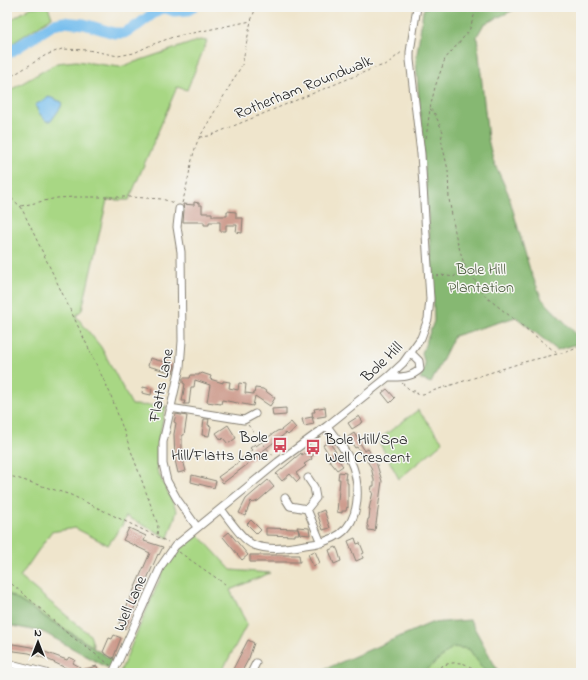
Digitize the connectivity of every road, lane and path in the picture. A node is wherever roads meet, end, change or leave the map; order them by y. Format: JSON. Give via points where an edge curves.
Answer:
{"nodes":[{"id":1,"x":256,"y":7,"type":"edge"},
{"id":2,"x":417,"y":7,"type":"edge"},
{"id":3,"x":477,"y":7,"type":"edge"},
{"id":4,"x":251,"y":21,"type":"junction"},
{"id":5,"x":410,"y":52,"type":"junction"},
{"id":6,"x":7,"y":79,"type":"edge"},
{"id":7,"x":430,"y":109,"type":"junction"},
{"id":8,"x":200,"y":137,"type":"junction"},
{"id":9,"x":426,"y":138,"type":"dead end"},
{"id":10,"x":7,"y":194,"type":"edge"},
{"id":11,"x":21,"y":206,"type":"junction"},
{"id":12,"x":178,"y":206,"type":"junction"},
{"id":13,"x":464,"y":264,"type":"junction"},
{"id":14,"x":428,"y":277,"type":"junction"},
{"id":15,"x":581,"y":346,"type":"edge"},
{"id":16,"x":411,"y":353,"type":"junction"},
{"id":17,"x":558,"y":354,"type":"junction"},
{"id":18,"x":388,"y":377,"type":"junction"},
{"id":19,"x":401,"y":377,"type":"junction"},
{"id":20,"x":170,"y":408,"type":"junction"},
{"id":21,"x":255,"y":414,"type":"dead end"},
{"id":22,"x":244,"y":420,"type":"junction"},
{"id":23,"x":327,"y":426,"type":"junction"},
{"id":24,"x":278,"y":462,"type":"junction"},
{"id":25,"x":7,"y":475,"type":"edge"},
{"id":26,"x":308,"y":478,"type":"dead end"},
{"id":27,"x":285,"y":498,"type":"dead end"},
{"id":28,"x":221,"y":509,"type":"junction"},
{"id":29,"x":308,"y":509,"type":"junction"},
{"id":30,"x":197,"y":527,"type":"junction"},
{"id":31,"x":157,"y":537,"type":"junction"},
{"id":32,"x":321,"y":543,"type":"junction"},
{"id":33,"x":174,"y":547,"type":"junction"},
{"id":34,"x":7,"y":580,"type":"edge"},
{"id":35,"x":225,"y":584,"type":"dead end"},
{"id":36,"x":7,"y":663,"type":"edge"},
{"id":37,"x":256,"y":663,"type":"dead end"},
{"id":38,"x":27,"y":670,"type":"edge"},
{"id":39,"x":114,"y":671,"type":"edge"},
{"id":40,"x":46,"y":673,"type":"edge"},
{"id":41,"x":251,"y":673,"type":"edge"},
{"id":42,"x":430,"y":673,"type":"edge"},
{"id":43,"x":476,"y":673,"type":"edge"}],
"edges":[{"from":1,"to":4,"type":"path"},
{"from":2,"to":5,"type":"street","name":"Bole Hill"},
{"from":3,"to":7,"type":"path","via":[[469,31],[445,58]]},
{"from":4,"to":6,"type":"path","via":[[173,38],[134,53],[118,56],[88,50],[62,49],[46,55]]},
{"from":4,"to":8,"type":"path","via":[[242,65]]},
{"from":5,"to":8,"type":"path","name":"Rotherham Roundwalk","via":[[402,51],[387,64],[209,136]]},
{"from":5,"to":14,"type":"street","name":"Bole Hill","via":[[421,154]]},
{"from":7,"to":9,"type":"path"},
{"from":7,"to":13,"type":"path","via":[[434,112],[442,132],[441,139],[448,170],[449,199]]},
{"from":8,"to":12,"type":"path","via":[[194,151],[185,194]]},
{"from":10,"to":11,"type":"path"},
{"from":11,"to":12,"type":"path","via":[[58,198],[130,197],[162,199]]},
{"from":11,"to":31,"type":"path","via":[[110,394],[158,525]]},
{"from":12,"to":20,"type":"street","name":"Flatts Lane","via":[[182,341],[180,367]]},
{"from":13,"to":14,"type":"path","via":[[454,277]]},
{"from":13,"to":17,"type":"path","via":[[486,297]]},
{"from":14,"to":16,"type":"street","name":"Bole Hill","via":[[428,319],[422,338]]},
{"from":15,"to":17,"type":"path"},
{"from":16,"to":18,"type":"street","name":"Bole Hill"},
{"from":16,"to":19,"type":"street","via":[[420,361],[420,369],[416,374]]},
{"from":17,"to":19,"type":"path","via":[[423,394],[412,392],[402,383]]},
{"from":18,"to":19,"type":"street"},
{"from":18,"to":23,"type":"street","name":"Bole Hill"},
{"from":20,"to":22,"type":"street"},
{"from":20,"to":30,"type":"street","name":"Flatts Lane","via":[[163,442],[163,464],[167,482]]},
{"from":21,"to":22,"type":"street"},
{"from":22,"to":24,"type":"path"},
{"from":23,"to":24,"type":"street","name":"Bole Hill"},
{"from":23,"to":32,"type":"street","via":[[353,467],[358,490],[351,523],[340,534]]},
{"from":24,"to":28,"type":"street","name":"Bole Hill"},
{"from":25,"to":31,"type":"path","via":[[71,495]]},
{"from":26,"to":29,"type":"street","via":[[316,498]]},
{"from":27,"to":29,"type":"street","via":[[290,506]]},
{"from":28,"to":30,"type":"street","name":"Bole Hill"},
{"from":28,"to":32,"type":"street","via":[[240,534],[253,545],[269,548]]},
{"from":29,"to":32,"type":"street"},
{"from":30,"to":33,"type":"street","name":"Bole Hill"},
{"from":31,"to":33,"type":"path"},
{"from":33,"to":35,"type":"path"},
{"from":33,"to":39,"type":"street","name":"Well Lane","via":[[161,566]]},
{"from":34,"to":39,"type":"path"},
{"from":36,"to":38,"type":"street"},
{"from":37,"to":41,"type":"street"},
{"from":38,"to":40,"type":"street"},
{"from":42,"to":43,"type":"path","via":[[452,663],[467,665]]}]}
